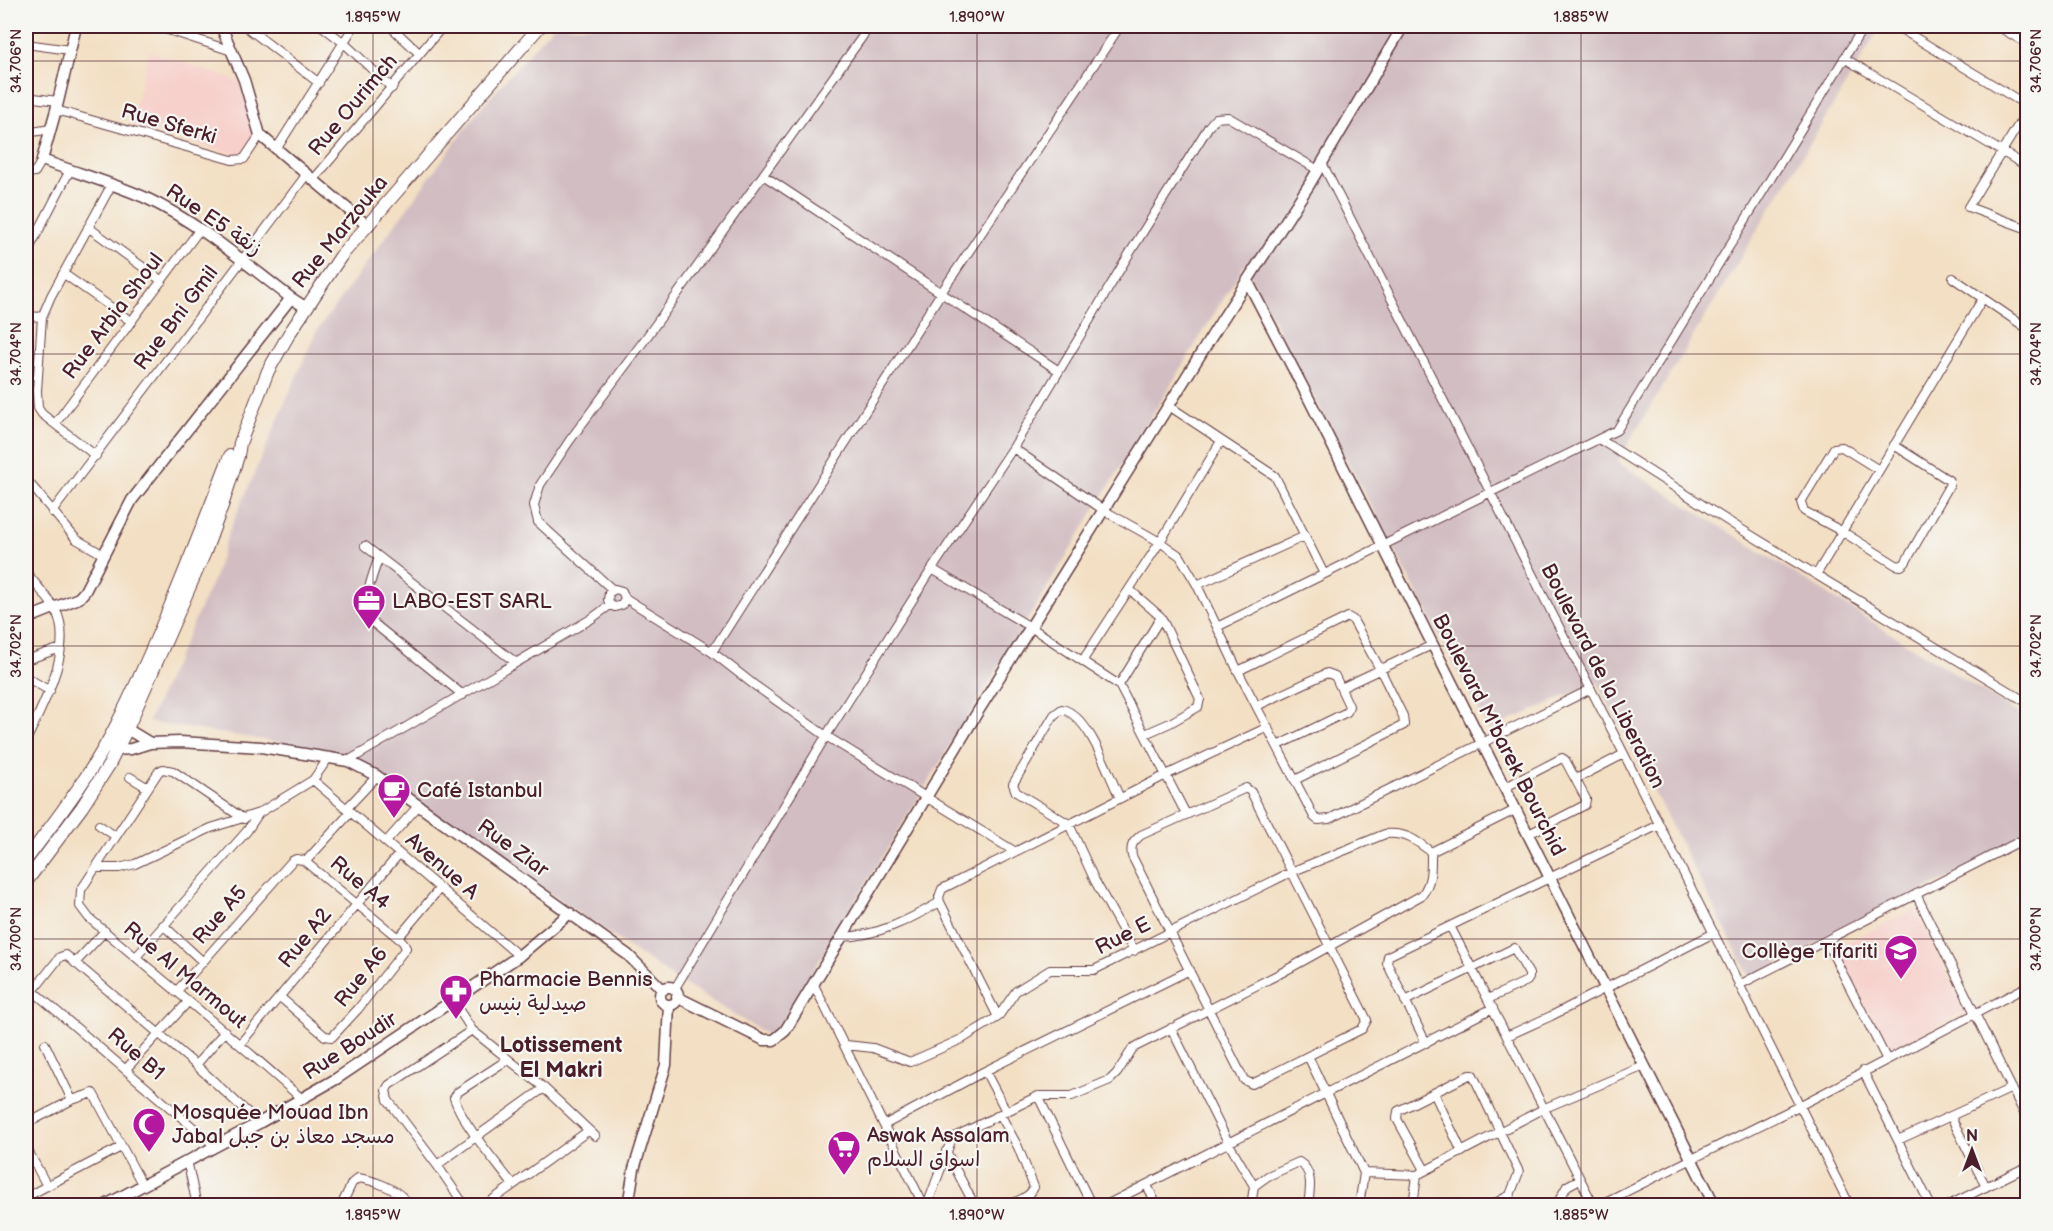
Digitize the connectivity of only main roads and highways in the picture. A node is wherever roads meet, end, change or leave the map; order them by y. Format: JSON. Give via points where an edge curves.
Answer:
{"nodes":[{"id":1,"x":540,"y":26,"type":"edge"},
{"id":2,"x":240,"y":443,"type":"junction"},
{"id":3,"x":191,"y":571,"type":"junction"},
{"id":4,"x":122,"y":726,"type":"junction"},
{"id":5,"x":110,"y":748,"type":"junction"},
{"id":6,"x":26,"y":860,"type":"edge"},
{"id":7,"x":26,"y":882,"type":"edge"}],
"edges":[{"from":1,"to":2,"type":"main road","name":"Rue Marzouka","via":[[341,256],[305,307],[268,371]]},
{"from":2,"to":3,"type":"main road","via":[[231,453]]},
{"from":2,"to":3,"type":"main road","via":[[205,552]]},
{"from":3,"to":4,"type":"main road"},
{"from":3,"to":4,"type":"main road","via":[[178,585]]},
{"from":4,"to":5,"type":"main road"},
{"from":5,"to":6,"type":"main road"},
{"from":5,"to":7,"type":"main road","via":[[77,815]]}]}
